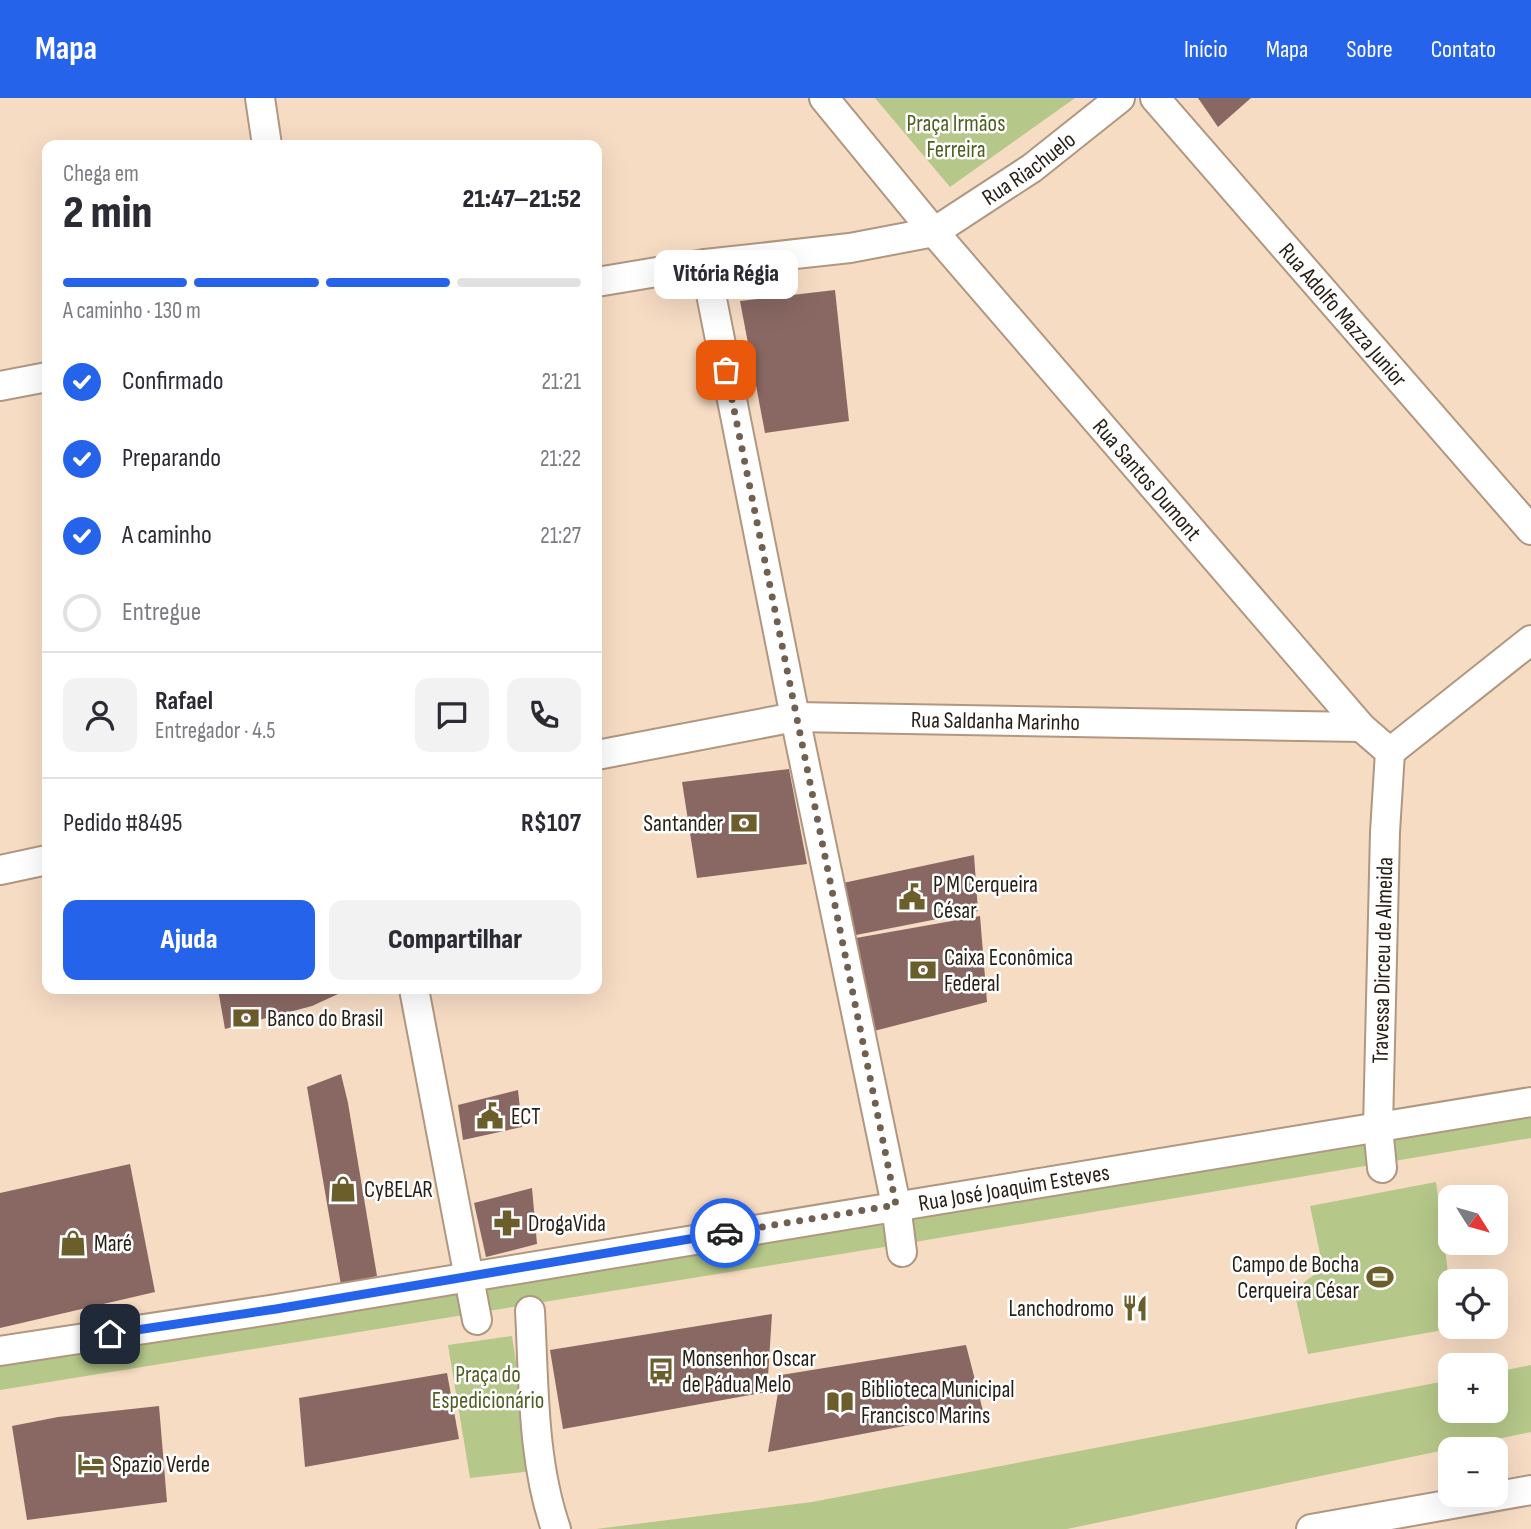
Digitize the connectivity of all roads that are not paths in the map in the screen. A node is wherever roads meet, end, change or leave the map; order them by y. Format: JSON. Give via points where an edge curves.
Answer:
{"nodes":[{"id":1,"x":260,"y":98,"type":"edge"},
{"id":2,"x":824,"y":98,"type":"edge"},
{"id":3,"x":1119,"y":98,"type":"edge"},
{"id":4,"x":1155,"y":98,"type":"edge"},
{"id":5,"x":266,"y":140,"type":"edge"},
{"id":6,"x":934,"y":232,"type":"junction"},
{"id":7,"x":705,"y":264,"type":"junction"},
{"id":8,"x":602,"y":281,"type":"edge"},
{"id":9,"x":42,"y":378,"type":"edge"},
{"id":10,"x":0,"y":386,"type":"edge"},
{"id":11,"x":1531,"y":530,"type":"edge"},
{"id":12,"x":1531,"y":640,"type":"edge"},
{"id":13,"x":795,"y":717,"type":"junction"},
{"id":14,"x":1361,"y":727,"type":"junction"},
{"id":15,"x":1390,"y":752,"type":"junction"},
{"id":16,"x":602,"y":754,"type":"edge"},
{"id":17,"x":42,"y":861,"type":"edge"},
{"id":18,"x":0,"y":870,"type":"edge"},
{"id":19,"x":415,"y":994,"type":"edge"},
{"id":20,"x":1531,"y":1102,"type":"edge"},
{"id":21,"x":1378,"y":1127,"type":"junction"},
{"id":22,"x":1382,"y":1168,"type":"dead end"},
{"id":23,"x":896,"y":1205,"type":"junction"},
{"id":24,"x":902,"y":1252,"type":"dead end"},
{"id":25,"x":468,"y":1276,"type":"junction"},
{"id":26,"x":530,"y":1311,"type":"dead end"},
{"id":27,"x":477,"y":1320,"type":"dead end"},
{"id":28,"x":0,"y":1351,"type":"edge"},
{"id":29,"x":1531,"y":1490,"type":"edge"},
{"id":30,"x":556,"y":1529,"type":"edge"},
{"id":31,"x":1311,"y":1529,"type":"edge"}],
"edges":[{"from":1,"to":5,"type":"street"},
{"from":2,"to":6,"type":"street"},
{"from":3,"to":6,"type":"street","name":"Rua Riachuelo","via":[[1032,168]]},
{"from":4,"to":11,"type":"street","name":"Rua Adolfo Mazza Junior"},
{"from":6,"to":7,"type":"street","via":[[849,248]]},
{"from":6,"to":14,"type":"street","name":"Rua Santos Dumont"},
{"from":7,"to":8,"type":"street"},
{"from":7,"to":13,"type":"street"},
{"from":9,"to":10,"type":"street"},
{"from":12,"to":15,"type":"street"},
{"from":13,"to":14,"type":"street","name":"Rua Saldanha Marinho"},
{"from":13,"to":16,"type":"street","name":"Rua Saldanha Marinho"},
{"from":13,"to":23,"type":"street"},
{"from":14,"to":15,"type":"street"},
{"from":15,"to":21,"type":"street","name":"Travessa Dirceu de Almeida"},
{"from":17,"to":18,"type":"street"},
{"from":19,"to":25,"type":"street"},
{"from":20,"to":21,"type":"street","name":"Rua José Joaquim Esteves"},
{"from":21,"to":22,"type":"street","name":"Travessa Dirceu de Almeida"},
{"from":21,"to":23,"type":"street","name":"Rua José Joaquim Esteves"},
{"from":23,"to":24,"type":"street"},
{"from":23,"to":25,"type":"street","name":"Rua José Joaquim Esteves"},
{"from":25,"to":27,"type":"street"},
{"from":25,"to":28,"type":"street","name":"Rua José Joaquim Esteves"},
{"from":26,"to":30,"type":"street","via":[[540,1458]]},
{"from":29,"to":31,"type":"street"}]}
